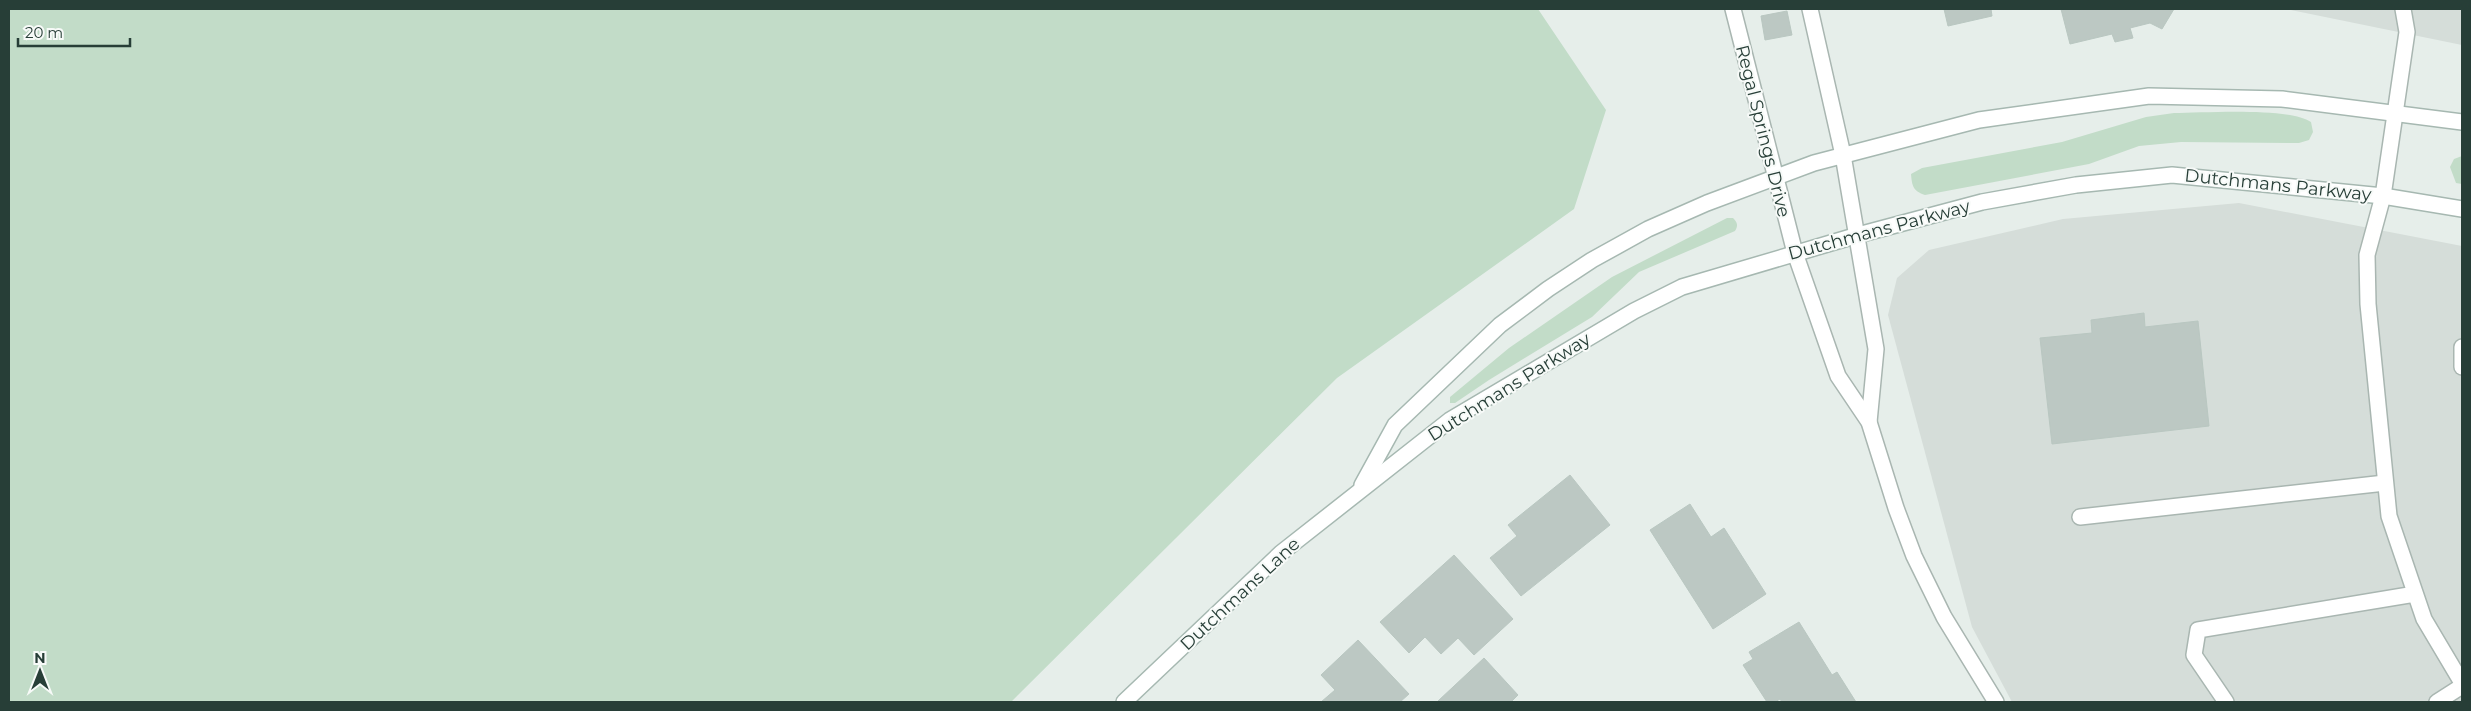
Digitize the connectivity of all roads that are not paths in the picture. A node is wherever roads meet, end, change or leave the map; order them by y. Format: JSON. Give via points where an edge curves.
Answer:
{"nodes":[{"id":1,"x":1733,"y":9,"type":"edge"},
{"id":2,"x":1810,"y":9,"type":"edge"},
{"id":3,"x":2403,"y":9,"type":"edge"},
{"id":4,"x":2395,"y":115,"type":"junction"},
{"id":5,"x":2462,"y":122,"type":"edge"},
{"id":6,"x":1843,"y":155,"type":"junction"},
{"id":7,"x":1774,"y":178,"type":"junction"},
{"id":8,"x":2383,"y":196,"type":"junction"},
{"id":9,"x":2462,"y":209,"type":"edge"},
{"id":10,"x":1858,"y":235,"type":"junction"},
{"id":11,"x":1795,"y":253,"type":"junction"},
{"id":12,"x":2462,"y":347,"type":"edge"},
{"id":13,"x":2462,"y":367,"type":"edge"},
{"id":14,"x":1870,"y":422,"type":"junction"},
{"id":15,"x":2385,"y":483,"type":"junction"},
{"id":16,"x":1359,"y":492,"type":"junction"},
{"id":17,"x":2080,"y":516,"type":"dead end"},
{"id":18,"x":2415,"y":594,"type":"junction"},
{"id":19,"x":2462,"y":684,"type":"edge"},
{"id":20,"x":1124,"y":702,"type":"edge"},
{"id":21,"x":1996,"y":702,"type":"edge"},
{"id":22,"x":2226,"y":702,"type":"edge"},
{"id":23,"x":2437,"y":702,"type":"edge"}],
"edges":[{"from":1,"to":7,"type":"main road","name":"Regal Springs Drive"},
{"from":2,"to":6,"type":"main road"},
{"from":3,"to":4,"type":"main road","via":[[2407,32]]},
{"from":4,"to":5,"type":"main road","name":"Dutchmans Parkway"},
{"from":4,"to":6,"type":"main road","name":"Dutchmans Parkway","via":[[2282,99],[2148,96],[1979,120]]},
{"from":4,"to":8,"type":"main road"},
{"from":6,"to":7,"type":"main road","name":"Dutchmans Parkway"},
{"from":6,"to":10,"type":"main road"},
{"from":7,"to":11,"type":"main road","name":"Regal Springs Drive"},
{"from":7,"to":16,"type":"main road","name":"Dutchmans Parkway","via":[[1648,229],[1592,260],[1500,325],[1395,425]]},
{"from":8,"to":9,"type":"main road","name":"Dutchmans Parkway"},
{"from":8,"to":10,"type":"main road","name":"Dutchmans Parkway","via":[[2172,175],[2076,185],[1982,202]]},
{"from":8,"to":15,"type":"main road","via":[[2367,255],[2368,304]]},
{"from":10,"to":11,"type":"main road","name":"Dutchmans Parkway"},
{"from":10,"to":14,"type":"main road","via":[[1876,349]]},
{"from":11,"to":14,"type":"main road","via":[[1838,376]]},
{"from":11,"to":16,"type":"main road","name":"Dutchmans Parkway","via":[[1682,287],[1634,311],[1450,420]]},
{"from":12,"to":13,"type":"main road"},
{"from":14,"to":21,"type":"main road","via":[[1914,556],[1944,617]]},
{"from":15,"to":17,"type":"main road"},
{"from":15,"to":18,"type":"main road","via":[[2389,516]]},
{"from":16,"to":20,"type":"main road","name":"Dutchmans Lane","via":[[1281,553]]},
{"from":18,"to":19,"type":"main road","via":[[2424,619]]},
{"from":18,"to":22,"type":"main road","via":[[2198,630],[2194,655]]},
{"from":19,"to":23,"type":"main road"}]}
